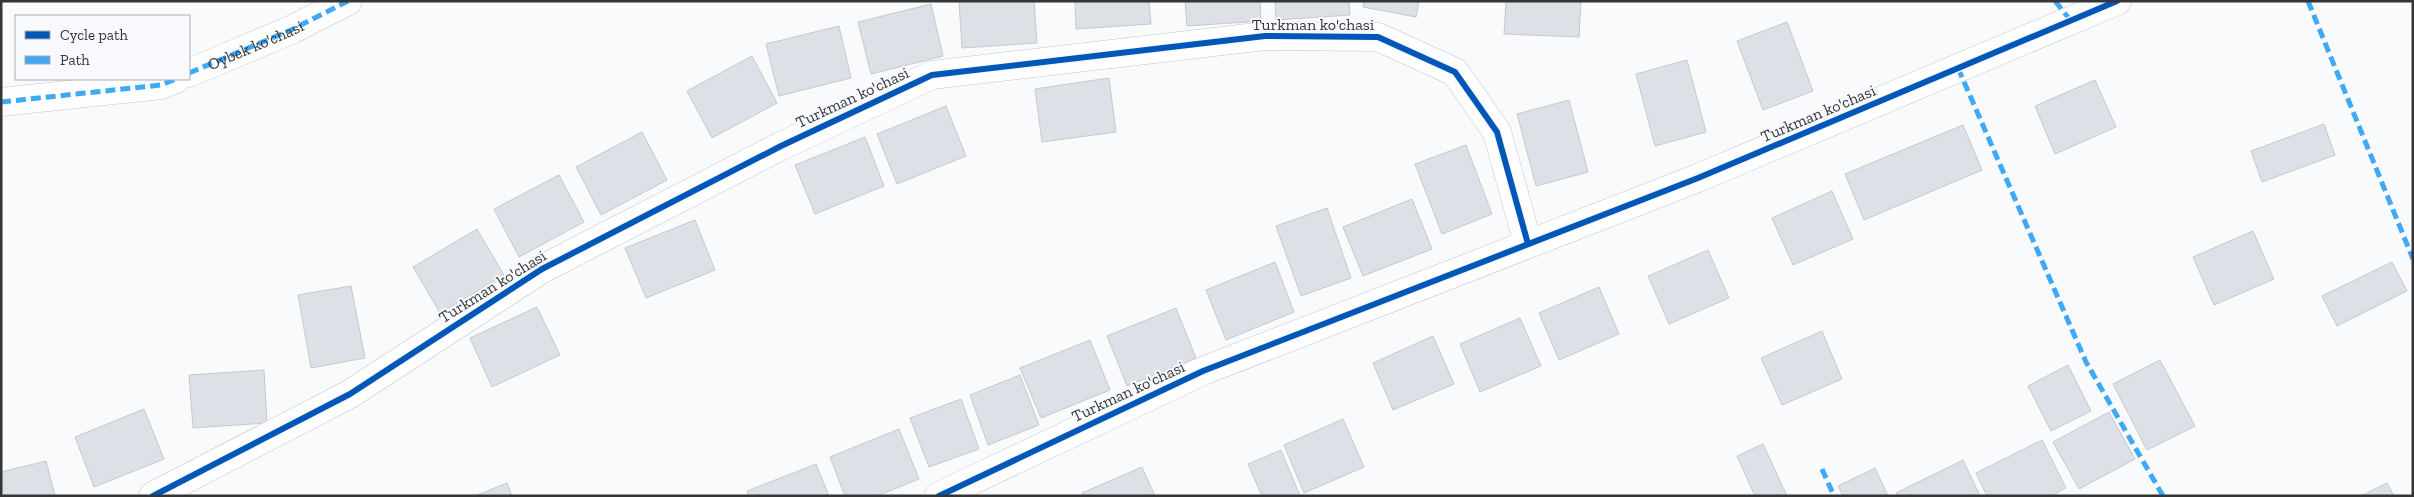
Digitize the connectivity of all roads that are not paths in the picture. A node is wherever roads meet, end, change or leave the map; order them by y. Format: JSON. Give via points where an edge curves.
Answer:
{"nodes":[{"id":1,"x":348,"y":1,"type":"edge"},
{"id":2,"x":2117,"y":1,"type":"edge"},
{"id":3,"x":2063,"y":11,"type":"edge"},
{"id":4,"x":190,"y":73,"type":"edge"},
{"id":5,"x":174,"y":80,"type":"edge"},
{"id":6,"x":1,"y":102,"type":"edge"},
{"id":7,"x":1528,"y":244,"type":"junction"},
{"id":8,"x":153,"y":496,"type":"edge"},
{"id":9,"x":939,"y":496,"type":"edge"}],
"edges":[{"from":1,"to":4,"type":"street","name":"Oybek ko'chasi","via":[[291,30]]},
{"from":2,"to":3,"type":"street","name":"Turkman ko'chasi"},
{"from":3,"to":7,"type":"street","name":"Turkman ko'chasi","via":[[1698,178]]},
{"from":5,"to":6,"type":"street","via":[[161,85]]},
{"from":7,"to":8,"type":"street","name":"Turkman ko'chasi","via":[[1497,132],[1455,72],[1378,36],[1265,36],[932,75],[781,146],[542,269],[350,394]]},
{"from":7,"to":9,"type":"street","name":"Turkman ko'chasi","via":[[1203,371]]}]}
